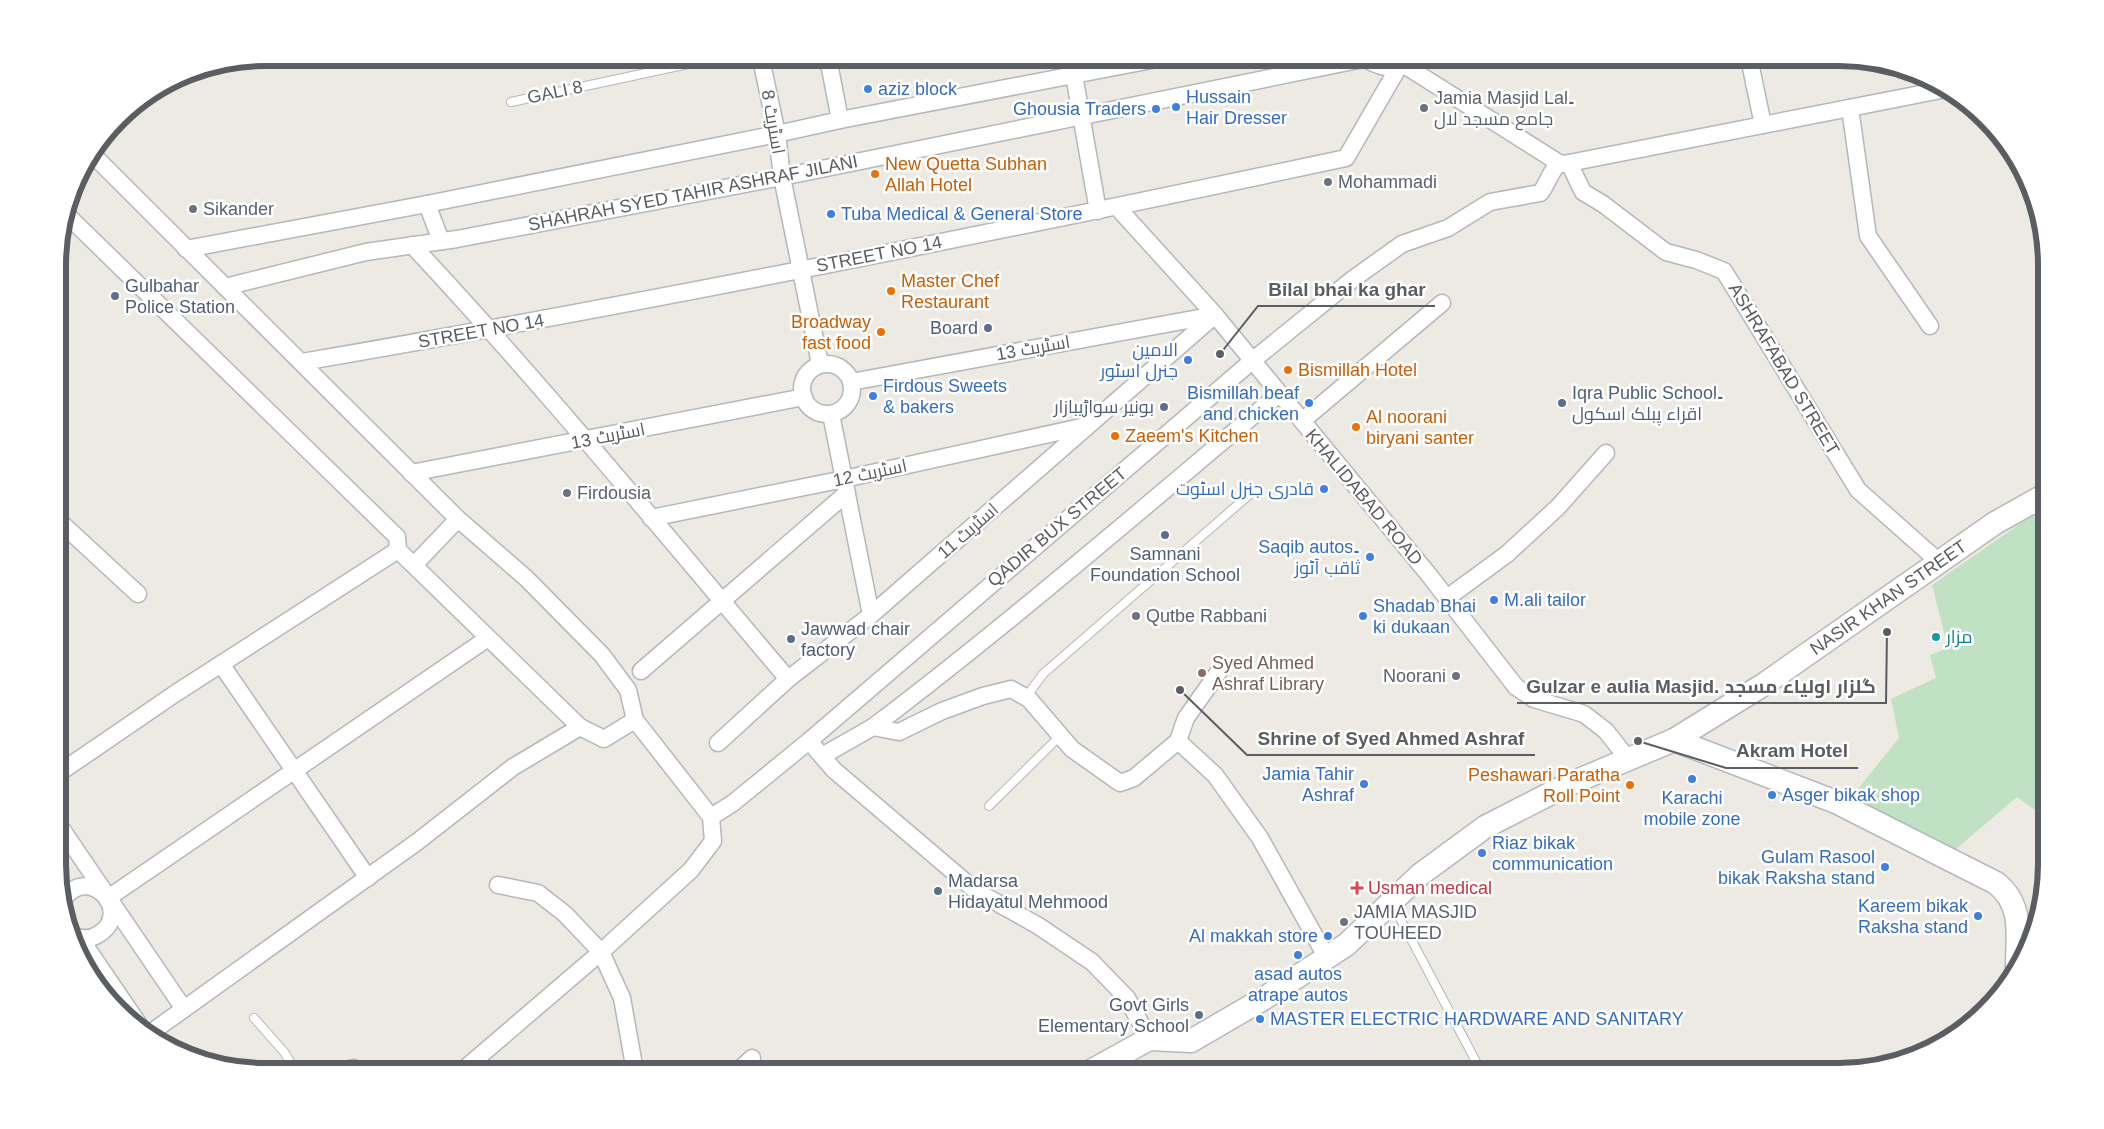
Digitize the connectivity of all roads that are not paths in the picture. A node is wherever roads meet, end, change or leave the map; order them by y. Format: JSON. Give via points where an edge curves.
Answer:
{"nodes":[{"id":1,"x":679,"y":66,"type":"edge"},
{"id":2,"x":764,"y":66,"type":"edge"},
{"id":3,"x":830,"y":66,"type":"edge"},
{"id":4,"x":1121,"y":66,"type":"edge"},
{"id":5,"x":1329,"y":66,"type":"edge"},
{"id":6,"x":1402,"y":66,"type":"edge"},
{"id":7,"x":1415,"y":66,"type":"edge"},
{"id":8,"x":1751,"y":66,"type":"edge"},
{"id":9,"x":1074,"y":75,"type":"junction"},
{"id":10,"x":1935,"y":91,"type":"edge"},
{"id":11,"x":511,"y":102,"type":"dead end"},
{"id":12,"x":1850,"y":108,"type":"junction"},
{"id":13,"x":1081,"y":115,"type":"junction"},
{"id":14,"x":840,"y":120,"type":"junction"},
{"id":15,"x":1764,"y":124,"type":"junction"},
{"id":16,"x":777,"y":134,"type":"junction"},
{"id":17,"x":97,"y":159,"type":"edge"},
{"id":18,"x":1564,"y":163,"type":"junction"},
{"id":19,"x":782,"y":177,"type":"junction"},
{"id":20,"x":427,"y":204,"type":"junction"},
{"id":21,"x":1117,"y":207,"type":"junction"},
{"id":22,"x":1098,"y":211,"type":"junction"},
{"id":23,"x":72,"y":220,"type":"edge"},
{"id":24,"x":441,"y":241,"type":"junction"},
{"id":25,"x":412,"y":245,"type":"junction"},
{"id":26,"x":186,"y":249,"type":"junction"},
{"id":27,"x":801,"y":270,"type":"junction"},
{"id":28,"x":225,"y":287,"type":"junction"},
{"id":29,"x":1442,"y":303,"type":"dead end"},
{"id":30,"x":1214,"y":315,"type":"junction"},
{"id":31,"x":1930,"y":326,"type":"dead end"},
{"id":32,"x":491,"y":330,"type":"junction"},
{"id":33,"x":1252,"y":361,"type":"junction"},
{"id":34,"x":302,"y":362,"type":"junction"},
{"id":35,"x":820,"y":364,"type":"junction"},
{"id":36,"x":851,"y":382,"type":"junction"},
{"id":37,"x":1279,"y":394,"type":"junction"},
{"id":38,"x":804,"y":398,"type":"junction"},
{"id":39,"x":831,"y":414,"type":"junction"},
{"id":40,"x":1302,"y":421,"type":"junction"},
{"id":41,"x":1088,"y":426,"type":"junction"},
{"id":42,"x":587,"y":440,"type":"junction"},
{"id":43,"x":1606,"y":453,"type":"dead end"},
{"id":44,"x":411,"y":473,"type":"junction"},
{"id":45,"x":845,"y":486,"type":"junction"},
{"id":46,"x":1257,"y":488,"type":"dead end"},
{"id":47,"x":2038,"y":499,"type":"edge"},
{"id":48,"x":651,"y":518,"type":"junction"},
{"id":49,"x":458,"y":519,"type":"junction"},
{"id":50,"x":66,"y":528,"type":"edge"},
{"id":51,"x":398,"y":550,"type":"junction"},
{"id":52,"x":1938,"y":561,"type":"junction"},
{"id":53,"x":414,"y":565,"type":"junction"},
{"id":54,"x":138,"y":594,"type":"dead end"},
{"id":55,"x":1447,"y":598,"type":"junction"},
{"id":56,"x":722,"y":601,"type":"junction"},
{"id":57,"x":871,"y":615,"type":"junction"},
{"id":58,"x":488,"y":638,"type":"junction"},
{"id":59,"x":221,"y":664,"type":"junction"},
{"id":60,"x":1222,"y":667,"type":"dead end"},
{"id":61,"x":641,"y":671,"type":"dead end"},
{"id":62,"x":788,"y":679,"type":"junction"},
{"id":63,"x":1026,"y":697,"type":"junction"},
{"id":64,"x":635,"y":720,"type":"junction"},
{"id":65,"x":580,"y":727,"type":"junction"},
{"id":66,"x":873,"y":727,"type":"junction"},
{"id":67,"x":1061,"y":735,"type":"junction"},
{"id":68,"x":1674,"y":740,"type":"junction"},
{"id":69,"x":809,"y":741,"type":"junction"},
{"id":70,"x":1178,"y":741,"type":"junction"},
{"id":71,"x":718,"y":743,"type":"dead end"},
{"id":72,"x":822,"y":756,"type":"junction"},
{"id":73,"x":1628,"y":760,"type":"junction"},
{"id":74,"x":66,"y":768,"type":"edge"},
{"id":75,"x":295,"y":770,"type":"junction"},
{"id":76,"x":989,"y":806,"type":"dead end"},
{"id":77,"x":710,"y":817,"type":"junction"},
{"id":78,"x":66,"y":835,"type":"edge"},
{"id":79,"x":368,"y":878,"type":"junction"},
{"id":80,"x":498,"y":885,"type":"dead end"},
{"id":81,"x":69,"y":894,"type":"edge"},
{"id":82,"x":108,"y":898,"type":"junction"},
{"id":83,"x":1392,"y":902,"type":"junction"},
{"id":84,"x":80,"y":937,"type":"edge"},
{"id":85,"x":601,"y":952,"type":"junction"},
{"id":86,"x":2017,"y":952,"type":"edge"},
{"id":87,"x":1326,"y":958,"type":"junction"},
{"id":88,"x":184,"y":1009,"type":"junction"},
{"id":89,"x":254,"y":1018,"type":"dead end"},
{"id":90,"x":150,"y":1026,"type":"edge"},
{"id":91,"x":1149,"y":1039,"type":"junction"},
{"id":92,"x":752,"y":1058,"type":"dead end"},
{"id":93,"x":291,"y":1063,"type":"edge"},
{"id":94,"x":472,"y":1063,"type":"edge"},
{"id":95,"x":634,"y":1063,"type":"edge"},
{"id":96,"x":747,"y":1063,"type":"edge"},
{"id":97,"x":1106,"y":1063,"type":"edge"},
{"id":98,"x":1477,"y":1063,"type":"edge"}],
"edges":[{"from":1,"to":11,"type":"lane","name":"GALI 8"},
{"from":2,"to":16,"type":"street","name":"اسٹریٹ 8"},
{"from":3,"to":14,"type":"street"},
{"from":4,"to":9,"type":"street"},
{"from":5,"to":13,"type":"street","name":"SHAHRAH SYED TAHIR ASHRAF JILANI"},
{"from":6,"to":21,"type":"street","name":"STREET NO 14","via":[[1346,158]]},
{"from":7,"to":18,"type":"street"},
{"from":8,"to":15,"type":"street"},
{"from":9,"to":13,"type":"street"},
{"from":9,"to":14,"type":"street"},
{"from":10,"to":12,"type":"street"},
{"from":12,"to":15,"type":"street"},
{"from":12,"to":31,"type":"street","via":[[1868,236]]},
{"from":13,"to":19,"type":"street","name":"SHAHRAH SYED TAHIR ASHRAF JILANI"},
{"from":13,"to":22,"type":"street"},
{"from":14,"to":16,"type":"street"},
{"from":15,"to":18,"type":"street"},
{"from":16,"to":19,"type":"street","name":"اسٹریٹ 8"},
{"from":16,"to":20,"type":"street"},
{"from":17,"to":26,"type":"street"},
{"from":18,"to":33,"type":"street","name":"QADIR BUX STREET","via":[[1552,170],[1540,193],[1490,202],[1448,228],[1402,244],[1353,279]]},
{"from":18,"to":52,"type":"street","name":"ASHRAFABAD STREET","via":[[1583,192],[1666,252],[1724,271],[1858,490]]},
{"from":19,"to":24,"type":"street","name":"SHAHRAH SYED TAHIR ASHRAF JILANI"},
{"from":19,"to":27,"type":"street","name":"اسٹریٹ 8"},
{"from":20,"to":24,"type":"street"},
{"from":20,"to":26,"type":"street"},
{"from":21,"to":22,"type":"street","name":"STREET NO 14"},
{"from":21,"to":30,"type":"street","name":"KHALIDABAD ROAD"},
{"from":22,"to":27,"type":"street","name":"STREET NO 14"},
{"from":23,"to":51,"type":"street","via":[[396,537]]},
{"from":24,"to":25,"type":"street","name":"SHAHRAH SYED TAHIR ASHRAF JILANI"},
{"from":25,"to":28,"type":"street","name":"SHAHRAH SYED TAHIR ASHRAF JILANI","via":[[366,252]]},
{"from":25,"to":32,"type":"street"},
{"from":26,"to":28,"type":"street"},
{"from":27,"to":32,"type":"street","name":"STREET NO 14"},
{"from":27,"to":35,"type":"street","name":"اسٹریٹ 8"},
{"from":28,"to":34,"type":"street"},
{"from":29,"to":40,"type":"street"},
{"from":30,"to":33,"type":"street","name":"KHALIDABAD ROAD"},
{"from":30,"to":36,"type":"street","name":"اسٹریٹ 13"},
{"from":30,"to":41,"type":"street","name":"اسٹریٹ 11"},
{"from":32,"to":34,"type":"street","name":"STREET NO 14"},
{"from":32,"to":42,"type":"street"},
{"from":33,"to":37,"type":"street","name":"KHALIDABAD ROAD"},
{"from":33,"to":69,"type":"street","name":"QADIR BUX STREET"},
{"from":34,"to":44,"type":"street"},
{"from":35,"to":36,"type":"street","via":[[838,366]]},
{"from":35,"to":38,"type":"street","via":[[805,377],[802,385]]},
{"from":36,"to":39,"type":"street","via":[[851,397],[840,411]]},
{"from":37,"to":40,"type":"street","name":"KHALIDABAD ROAD"},
{"from":37,"to":66,"type":"street"},
{"from":38,"to":39,"type":"street","via":[[817,412]]},
{"from":38,"to":42,"type":"street","name":"اسٹریٹ 13"},
{"from":39,"to":45,"type":"street"},
{"from":40,"to":55,"type":"street","name":"KHALIDABAD ROAD"},
{"from":41,"to":45,"type":"street","name":"اسٹریٹ 12"},
{"from":41,"to":57,"type":"street","name":"اسٹریٹ 11"},
{"from":42,"to":44,"type":"street","name":"اسٹریٹ 13"},
{"from":42,"to":48,"type":"street"},
{"from":43,"to":55,"type":"street","via":[[1558,507],[1507,554]]},
{"from":44,"to":49,"type":"street"},
{"from":45,"to":48,"type":"street","name":"اسٹریٹ 12"},
{"from":45,"to":56,"type":"street"},
{"from":45,"to":57,"type":"street"},
{"from":46,"to":63,"type":"lane","via":[[1043,674]]},
{"from":47,"to":52,"type":"street","name":"NASIR KHAN STREET"},
{"from":48,"to":56,"type":"street"},
{"from":49,"to":53,"type":"street"},
{"from":49,"to":64,"type":"street","via":[[526,578],[602,655],[628,690]]},
{"from":50,"to":54,"type":"street"},
{"from":51,"to":53,"type":"street"},
{"from":51,"to":59,"type":"street"},
{"from":52,"to":68,"type":"street","name":"NASIR KHAN STREET","via":[[1906,587],[1763,685]]},
{"from":53,"to":58,"type":"street"},
{"from":55,"to":73,"type":"street","name":"KHALIDABAD ROAD","via":[[1516,687],[1534,699],[1584,714],[1606,731]]},
{"from":56,"to":61,"type":"street"},
{"from":56,"to":62,"type":"street"},
{"from":57,"to":62,"type":"street","name":"اسٹریٹ 11"},
{"from":58,"to":65,"type":"street"},
{"from":58,"to":75,"type":"street"},
{"from":59,"to":74,"type":"street"},
{"from":59,"to":75,"type":"street"},
{"from":60,"to":70,"type":"street","via":[[1186,718]]},
{"from":62,"to":71,"type":"street","name":"اسٹریٹ 11"},
{"from":63,"to":66,"type":"street","via":[[1011,689],[942,711],[899,732]]},
{"from":63,"to":67,"type":"street"},
{"from":64,"to":65,"type":"street","via":[[604,739]]},
{"from":64,"to":77,"type":"street"},
{"from":65,"to":79,"type":"street","via":[[513,767]]},
{"from":66,"to":72,"type":"street"},
{"from":67,"to":70,"type":"street","via":[[1072,749],[1120,783],[1134,778]]},
{"from":67,"to":76,"type":"lane"},
{"from":68,"to":73,"type":"street","name":"NASIR KHAN STREET"},
{"from":68,"to":86,"type":"street","via":[[1836,802],[1996,882],[2012,898],[2016,911]]},
{"from":69,"to":72,"type":"street"},
{"from":69,"to":77,"type":"street","name":"QADIR BUX STREET"},
{"from":70,"to":87,"type":"street","via":[[1215,775],[1260,838]]},
{"from":72,"to":91,"type":"street","via":[[834,770],[976,891],[1092,962],[1127,998]]},
{"from":73,"to":83,"type":"street","name":"NASIR KHAN STREET","via":[[1567,785],[1485,827],[1421,874]]},
{"from":75,"to":79,"type":"street"},
{"from":75,"to":82,"type":"street"},
{"from":77,"to":85,"type":"street","via":[[713,841],[691,870]]},
{"from":78,"to":82,"type":"street"},
{"from":79,"to":88,"type":"street"},
{"from":80,"to":85,"type":"street","via":[[538,893],[565,914]]},
{"from":81,"to":82,"type":"street","via":[[82,886],[100,890]]},
{"from":82,"to":84,"type":"street","via":[[112,908],[108,925],[97,936]]},
{"from":82,"to":88,"type":"street"},
{"from":83,"to":87,"type":"street","name":"NASIR KHAN STREET","via":[[1346,945]]},
{"from":83,"to":98,"type":"lane"},
{"from":85,"to":94,"type":"street"},
{"from":85,"to":95,"type":"street","via":[[622,998]]},
{"from":87,"to":91,"type":"street","name":"NASIR KHAN STREET","via":[[1263,1000],[1191,1041]]},
{"from":88,"to":90,"type":"street"},
{"from":89,"to":93,"type":"lane"},
{"from":91,"to":97,"type":"street"},
{"from":92,"to":96,"type":"street"}]}
